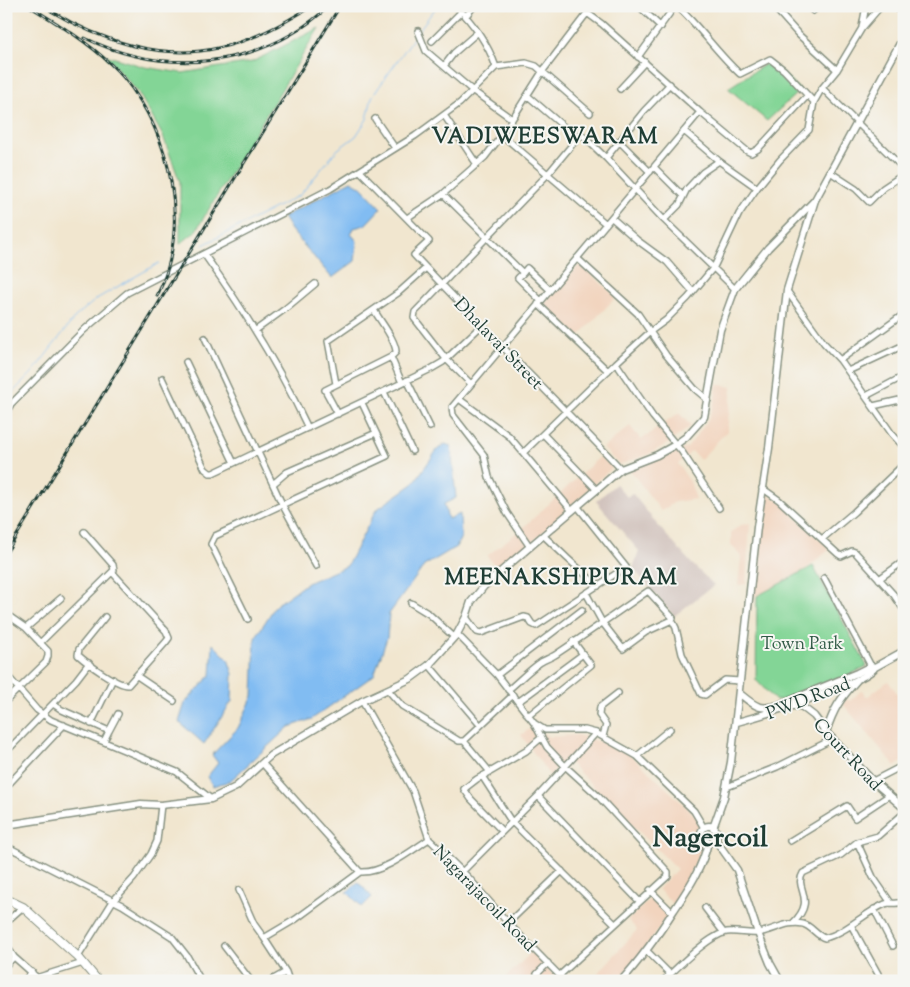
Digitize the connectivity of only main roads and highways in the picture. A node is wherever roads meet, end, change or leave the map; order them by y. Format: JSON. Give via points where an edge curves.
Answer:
{"nodes":[{"id":1,"x":904,"y":36,"type":"edge"},
{"id":2,"x":815,"y":200,"type":"junction"},
{"id":3,"x":904,"y":651,"type":"edge"},
{"id":4,"x":873,"y":668,"type":"junction"},
{"id":5,"x":858,"y":679,"type":"junction"},
{"id":6,"x":739,"y":693,"type":"junction"},
{"id":7,"x":790,"y":706,"type":"junction"},
{"id":8,"x":736,"y":722,"type":"junction"},
{"id":9,"x":826,"y":732,"type":"junction"},
{"id":10,"x":904,"y":808,"type":"edge"},
{"id":11,"x":6,"y":825,"type":"edge"},
{"id":12,"x":713,"y":828,"type":"junction"},
{"id":13,"x":712,"y":841,"type":"junction"},
{"id":14,"x":6,"y":899,"type":"edge"},
{"id":15,"x":624,"y":980,"type":"edge"},
{"id":16,"x":98,"y":981,"type":"edge"},
{"id":17,"x":780,"y":981,"type":"edge"}],
"edges":[{"from":1,"to":2,"type":"main road"},
{"from":2,"to":6,"type":"main road","via":[[787,290]]},
{"from":2,"to":11,"type":"main road","via":[[768,248],[735,289],[720,330],[704,417],[675,445],[620,469],[485,585],[471,602],[456,636],[410,679],[362,701],[271,755],[236,788],[211,799],[141,804]]},
{"from":3,"to":4,"type":"main road","name":"PWD Road"},
{"from":4,"to":5,"type":"main road","name":"PWD Road"},
{"from":4,"to":6,"type":"main road","name":"PWD Road","via":[[769,708],[755,706]]},
{"from":5,"to":7,"type":"main road","name":"PWD Road"},
{"from":5,"to":9,"type":"main road","via":[[833,710]]},
{"from":6,"to":8,"type":"main road"},
{"from":7,"to":8,"type":"main road","name":"PWD Road"},
{"from":7,"to":9,"type":"main road","name":"Court Road","via":[[801,706],[808,711]]},
{"from":8,"to":12,"type":"main road","via":[[727,787]]},
{"from":9,"to":10,"type":"main road","name":"Court Road","via":[[888,796]]},
{"from":12,"to":13,"type":"main road","via":[[717,834]]},
{"from":12,"to":13,"type":"main road","via":[[704,828],[701,836]]},
{"from":13,"to":15,"type":"main road","via":[[689,888]]},
{"from":13,"to":17,"type":"main road","via":[[737,870],[758,933]]},
{"from":14,"to":16,"type":"highway","via":[[23,907]]}]}
